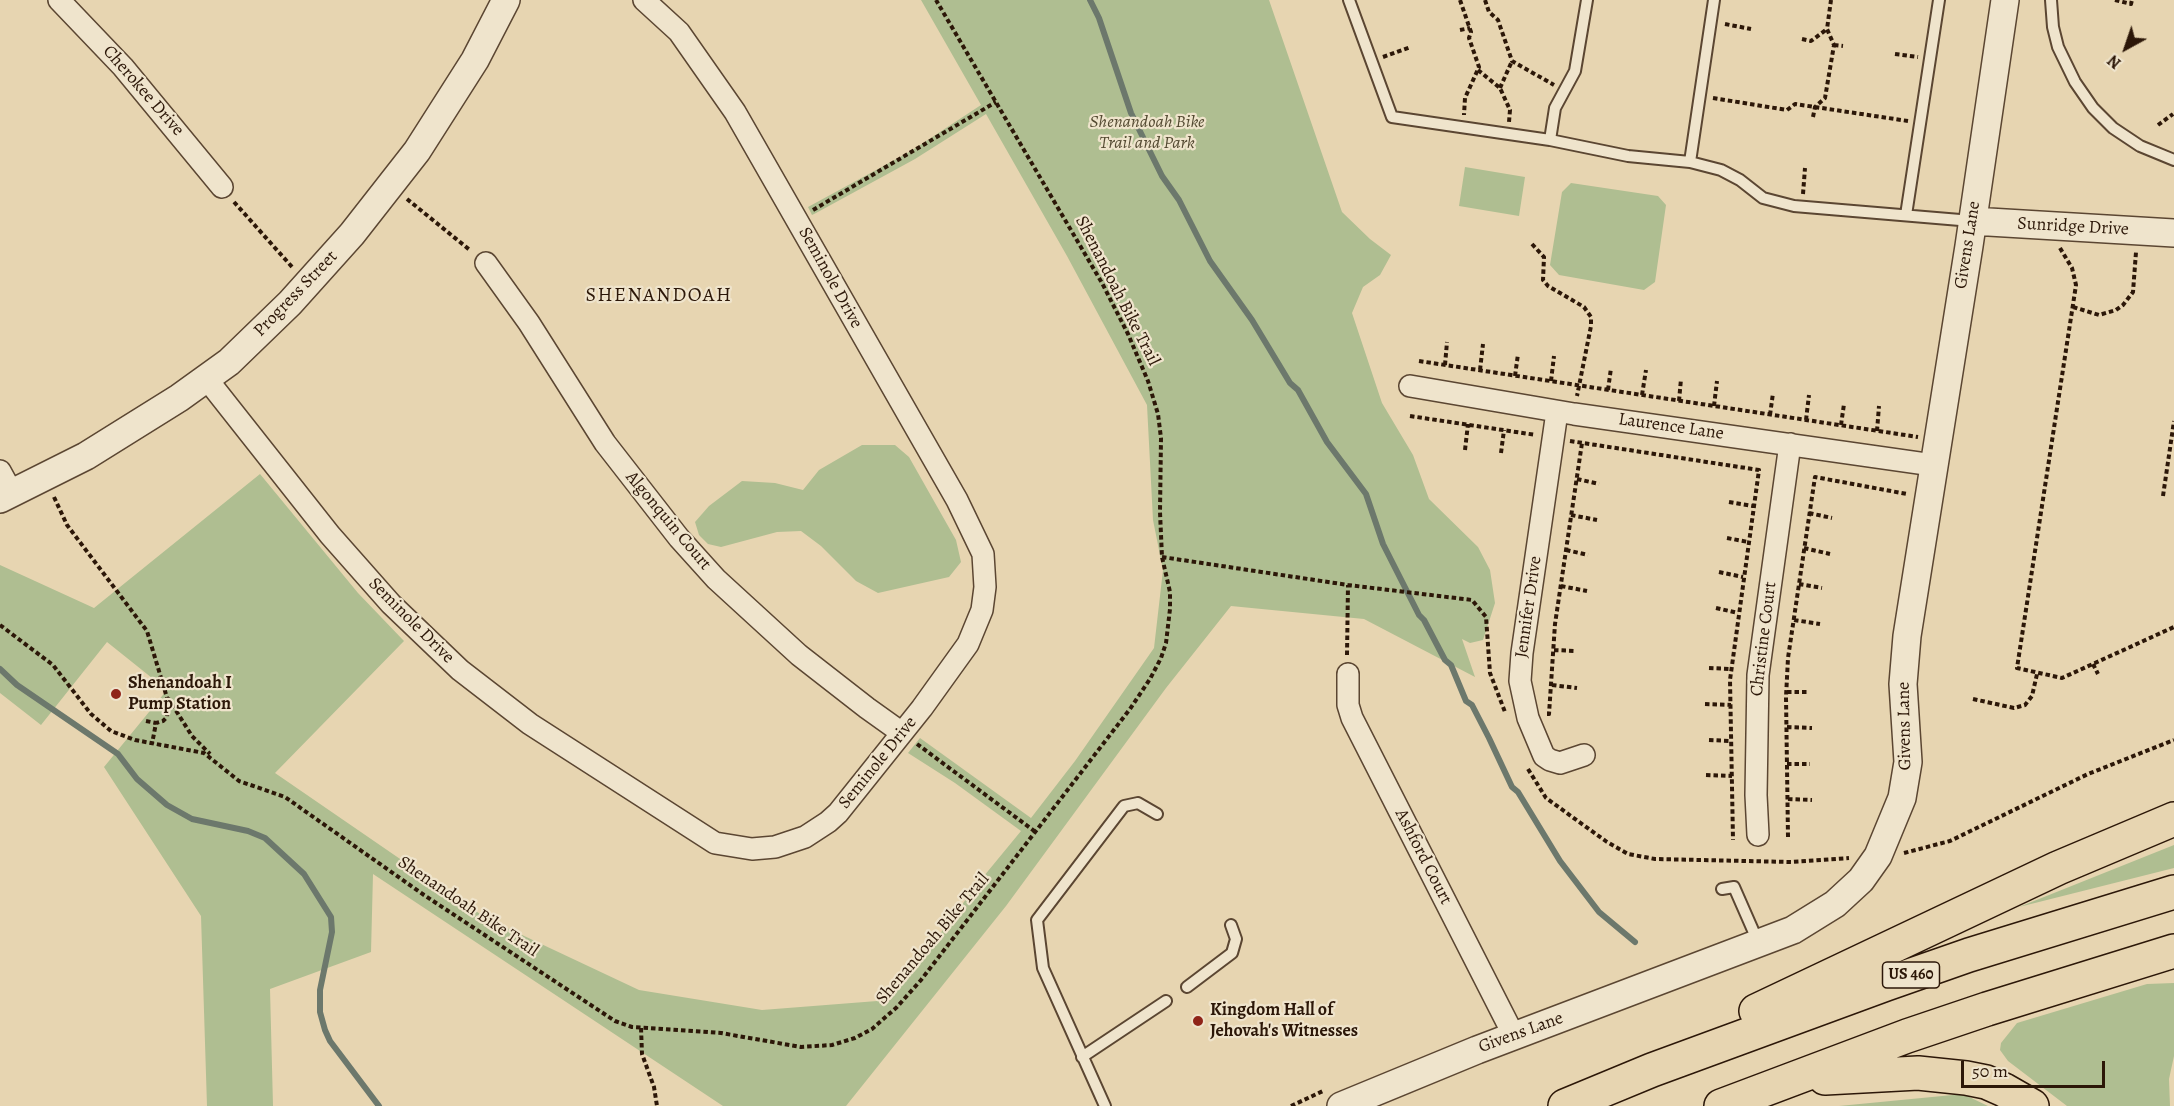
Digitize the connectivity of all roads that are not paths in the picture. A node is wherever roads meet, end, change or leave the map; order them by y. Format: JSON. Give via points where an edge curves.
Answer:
{"nodes":[{"id":1,"x":506,"y":0,"type":"edge"},
{"id":2,"x":644,"y":0,"type":"edge"},
{"id":3,"x":1349,"y":0,"type":"edge"},
{"id":4,"x":1587,"y":0,"type":"edge"},
{"id":5,"x":1714,"y":0,"type":"edge"},
{"id":6,"x":1940,"y":0,"type":"edge"},
{"id":7,"x":2005,"y":0,"type":"edge"},
{"id":8,"x":2051,"y":0,"type":"edge"},
{"id":9,"x":65,"y":2,"type":"edge"},
{"id":10,"x":1550,"y":140,"type":"junction"},
{"id":11,"x":2174,"y":160,"type":"edge"},
{"id":12,"x":1690,"y":162,"type":"junction"},
{"id":13,"x":222,"y":187,"type":"road end"},
{"id":14,"x":1906,"y":215,"type":"junction"},
{"id":15,"x":1972,"y":221,"type":"junction"},
{"id":16,"x":2174,"y":233,"type":"edge"},
{"id":17,"x":486,"y":263,"type":"road end"},
{"id":18,"x":206,"y":378,"type":"junction"},
{"id":19,"x":1410,"y":386,"type":"dead end"},
{"id":20,"x":1557,"y":412,"type":"junction"},
{"id":21,"x":1790,"y":444,"type":"junction"},
{"id":22,"x":1925,"y":464,"type":"junction"},
{"id":23,"x":4,"y":488,"type":"edge"},
{"id":24,"x":1348,"y":674,"type":"road end"},
{"id":25,"x":902,"y":733,"type":"junction"},
{"id":26,"x":1584,"y":755,"type":"dead end"},
{"id":27,"x":1157,"y":814,"type":"dead end"},
{"id":28,"x":2174,"y":819,"type":"edge"},
{"id":29,"x":1758,"y":835,"type":"dead end"},
{"id":30,"x":1722,"y":888,"type":"dead end"},
{"id":31,"x":2174,"y":892,"type":"edge"},
{"id":32,"x":1231,"y":925,"type":"dead end"},
{"id":33,"x":1759,"y":944,"type":"junction"},
{"id":34,"x":2174,"y":951,"type":"edge"},
{"id":35,"x":1187,"y":987,"type":"dead end"},
{"id":36,"x":1166,"y":1001,"type":"dead end"},
{"id":37,"x":1514,"y":1036,"type":"junction"},
{"id":38,"x":1082,"y":1057,"type":"junction"},
{"id":39,"x":1652,"y":1070,"type":"junction"},
{"id":40,"x":1764,"y":1089,"type":"junction"},
{"id":41,"x":1105,"y":1106,"type":"edge"},
{"id":42,"x":1341,"y":1106,"type":"edge"},
{"id":43,"x":1565,"y":1106,"type":"edge"},
{"id":44,"x":1721,"y":1106,"type":"edge"},
{"id":45,"x":2032,"y":1106,"type":"edge"}],
"edges":[{"from":1,"to":18,"type":"street","name":"Progress Street","via":[[440,118],[352,234],[290,303],[229,362]]},
{"from":2,"to":25,"type":"street","name":"Seminole Drive","via":[[679,32],[714,80],[957,500],[983,554],[985,587],[974,632]]},
{"from":3,"to":10,"type":"lane","via":[[1392,117]]},
{"from":4,"to":10,"type":"lane","via":[[1575,71],[1555,108]]},
{"from":5,"to":12,"type":"lane"},
{"from":6,"to":14,"type":"lane"},
{"from":7,"to":15,"type":"street","name":"Givens Lane"},
{"from":8,"to":11,"type":"lane","via":[[2058,47],[2093,108],[2140,146]]},
{"from":9,"to":13,"type":"street","name":"Cherokee Drive"},
{"from":10,"to":12,"type":"lane","via":[[1628,156]]},
{"from":12,"to":14,"type":"lane","via":[[1721,170],[1763,198],[1794,206]]},
{"from":14,"to":15,"type":"lane"},
{"from":15,"to":16,"type":"street","name":"Sunridge Drive"},
{"from":15,"to":22,"type":"street","name":"Givens Lane"},
{"from":17,"to":25,"type":"street","name":"Algonquin Court","via":[[605,443],[679,538],[716,579],[799,655]]},
{"from":18,"to":23,"type":"street","name":"Progress Street","via":[[86,456],[44,478]]},
{"from":18,"to":25,"type":"street","name":"Seminole Drive","via":[[330,535],[441,652],[531,724],[716,843],[761,849],[797,841],[818,831],[838,813]]},
{"from":19,"to":20,"type":"street","name":"Laurence Lane"},
{"from":20,"to":21,"type":"street","name":"Laurence Lane"},
{"from":20,"to":26,"type":"street","name":"Jennifer Drive","via":[[1521,653],[1521,692],[1544,756],[1560,763]]},
{"from":21,"to":22,"type":"street","name":"Laurence Lane"},
{"from":21,"to":29,"type":"street","name":"Christine Court","via":[[1758,675]]},
{"from":22,"to":33,"type":"street","name":"Givens Lane","via":[[1903,684],[1908,762],[1902,798],[1878,856],[1861,880],[1794,930]]},
{"from":24,"to":37,"type":"street","name":"Ashford Court","via":[[1352,718]]},
{"from":27,"to":38,"type":"lane","via":[[1138,803],[1124,806],[1037,920],[1042,968]]},
{"from":28,"to":39,"type":"highway","via":[[2058,868],[1765,1006]]},
{"from":30,"to":33,"type":"lane","via":[[1734,887]]},
{"from":31,"to":39,"type":"highway","number":"US 460","via":[[1906,976]]},
{"from":32,"to":35,"type":"lane","via":[[1236,939],[1232,953]]},
{"from":33,"to":37,"type":"street","name":"Givens Lane"},
{"from":34,"to":40,"type":"highway","via":[[1987,1009]]},
{"from":36,"to":38,"type":"lane"},
{"from":37,"to":42,"type":"street","name":"Givens Lane"},
{"from":38,"to":41,"type":"lane"},
{"from":39,"to":43,"type":"highway","number":"US 460"},
{"from":40,"to":44,"type":"highway"},
{"from":40,"to":45,"type":"highway","via":[[1828,1078],[1918,1073],[1986,1083]]}]}
